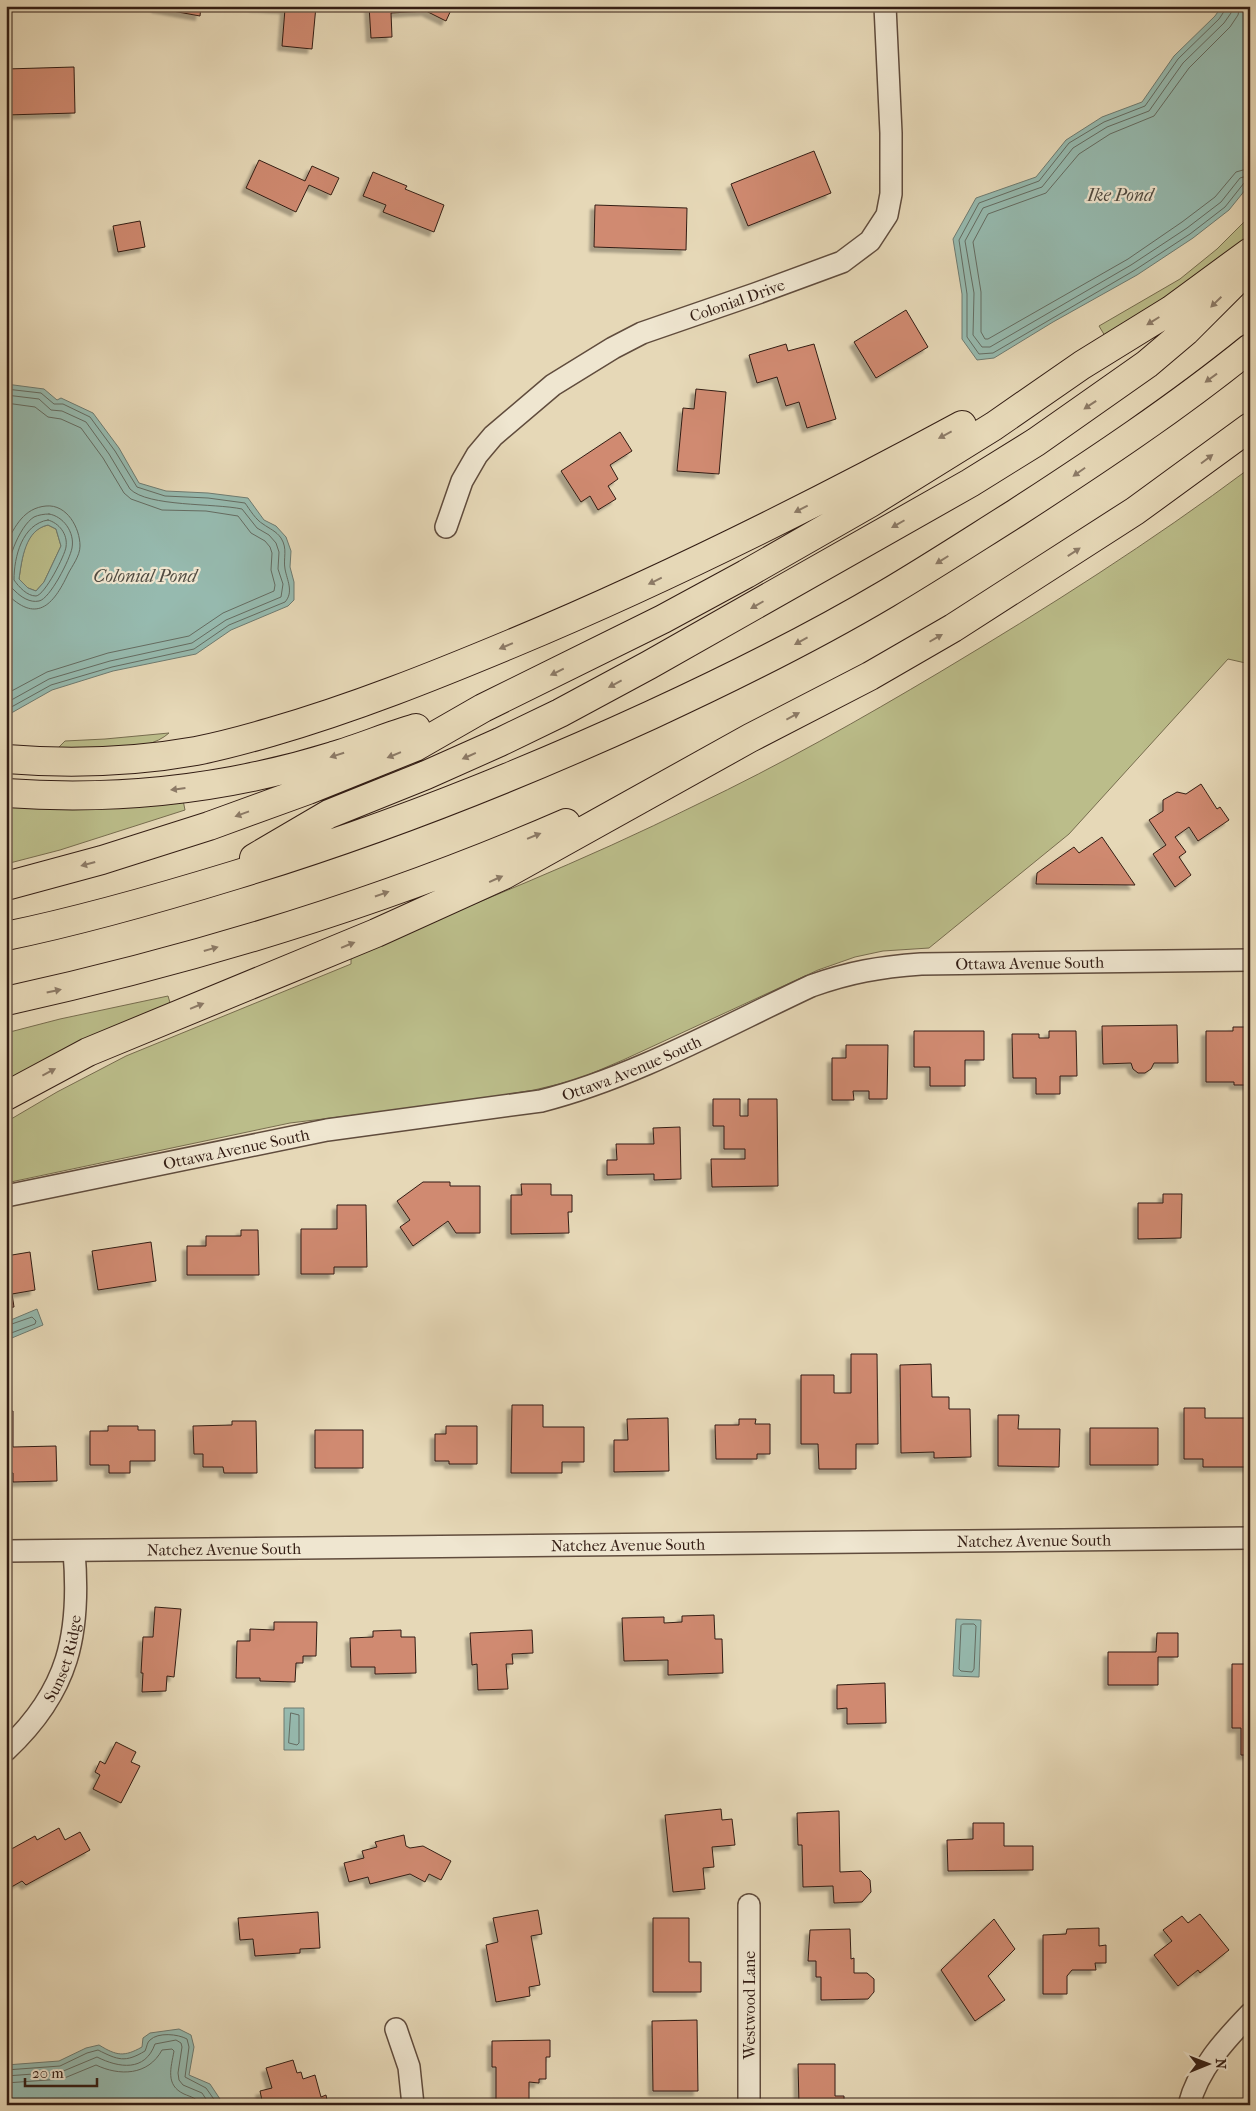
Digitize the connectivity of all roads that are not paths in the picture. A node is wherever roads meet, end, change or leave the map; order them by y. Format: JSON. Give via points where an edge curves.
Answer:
{"nodes":[{"id":1,"x":885,"y":6,"type":"edge"},
{"id":2,"x":1250,"y":252,"type":"edge"},
{"id":3,"x":1250,"y":267,"type":"edge"},
{"id":4,"x":1250,"y":348,"type":"edge"},
{"id":5,"x":1082,"y":365,"type":"junction"},
{"id":6,"x":1250,"y":426,"type":"edge"},
{"id":7,"x":446,"y":528,"type":"dead end"},
{"id":8,"x":483,"y":708,"type":"junction"},
{"id":9,"x":750,"y":738,"type":"junction"},
{"id":10,"x":6,"y":759,"type":"edge"},
{"id":11,"x":6,"y":793,"type":"edge"},
{"id":12,"x":213,"y":881,"type":"junction"},
{"id":13,"x":6,"y":886,"type":"edge"},
{"id":14,"x":6,"y":936,"type":"edge"},
{"id":15,"x":1250,"y":960,"type":"edge"},
{"id":16,"x":6,"y":1001,"type":"edge"},
{"id":17,"x":6,"y":1096,"type":"edge"},
{"id":18,"x":6,"y":1196,"type":"edge"},
{"id":19,"x":1250,"y":1538,"type":"edge"},
{"id":20,"x":74,"y":1550,"type":"junction"},
{"id":21,"x":6,"y":1551,"type":"edge"},
{"id":22,"x":6,"y":1750,"type":"edge"},
{"id":23,"x":749,"y":1904,"type":"dead end"},
{"id":24,"x":1250,"y":2014,"type":"edge"},
{"id":25,"x":396,"y":2029,"type":"dead end"},
{"id":26,"x":412,"y":2105,"type":"edge"},
{"id":27,"x":749,"y":2105,"type":"edge"},
{"id":28,"x":1189,"y":2105,"type":"edge"}],
"edges":[{"from":1,"to":7,"type":"street","name":"Colonial Drive","via":[[892,133],[890,194],[887,215],[870,241],[842,262],[642,333],[553,385],[493,436],[477,455],[462,482]]},
{"from":2,"to":5,"type":"highway","one_way":true,"via":[[1171,310]]},
{"from":3,"to":12,"type":"highway","one_way":true,"via":[[1147,364],[1036,442],[970,483],[584,700],[500,742],[329,814]]},
{"from":4,"to":12,"type":"highway","one_way":true,"via":[[1063,482],[884,595],[786,649],[595,741],[455,800]]},
{"from":5,"to":8,"type":"highway","one_way":true,"via":[[994,426],[870,503],[663,619]]},
{"from":5,"to":10,"type":"highway","one_way":true,"via":[[638,589],[382,696],[300,723],[196,751],[112,761]]},
{"from":9,"to":6,"type":"highway","one_way":true,"via":[[870,676],[953,628],[1135,512]]},
{"from":8,"to":11,"type":"highway","one_way":true,"via":[[334,756],[254,777],[149,793],[57,796]]},
{"from":8,"to":13,"type":"highway","one_way":true,"via":[[415,746],[308,790],[209,826]]},
{"from":16,"to":9,"type":"highway","one_way":true,"via":[[75,986],[229,943],[435,875],[652,786]]},
{"from":17,"to":9,"type":"highway","one_way":true,"via":[[106,1044],[376,933],[504,875]]},
{"from":12,"to":14,"type":"highway"},
{"from":15,"to":18,"type":"street","name":"Ottawa Avenue South","via":[[880,967],[811,986],[639,1068],[575,1093],[541,1102],[327,1130]]},
{"from":19,"to":20,"type":"street","name":"Natchez Avenue South"},
{"from":20,"to":21,"type":"street","name":"Natchez Avenue South"},
{"from":20,"to":22,"type":"street","name":"Sunset Ridge","via":[[75,1620],[67,1658],[51,1697],[23,1734]]},
{"from":23,"to":27,"type":"street","name":"Westwood Lane"},
{"from":24,"to":28,"type":"street","via":[[1202,2072]]},
{"from":25,"to":26,"type":"street","via":[[409,2067]]}]}
